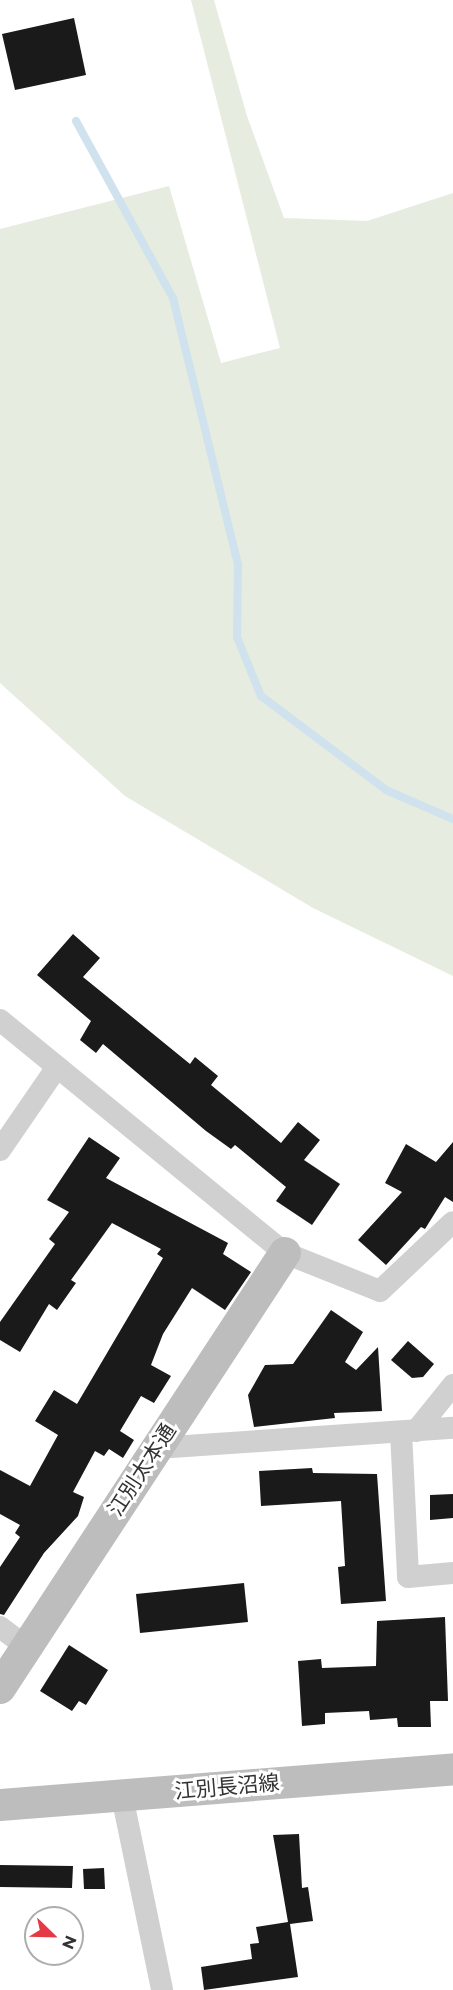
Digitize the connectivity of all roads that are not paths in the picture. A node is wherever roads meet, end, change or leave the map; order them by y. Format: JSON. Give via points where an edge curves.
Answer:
{"nodes":[{"id":1,"x":0,"y":1020,"type":"edge"},
{"id":2,"x":57,"y":1067,"type":"junction"},
{"id":3,"x":0,"y":1150,"type":"edge"},
{"id":4,"x":453,"y":1222,"type":"edge"},
{"id":5,"x":285,"y":1253,"type":"junction"},
{"id":6,"x":453,"y":1385,"type":"edge"},
{"id":7,"x":453,"y":1428,"type":"edge"},
{"id":8,"x":409,"y":1431,"type":"junction"},
{"id":9,"x":157,"y":1448,"type":"junction"},
{"id":10,"x":453,"y":1573,"type":"edge"},
{"id":11,"x":0,"y":1627,"type":"edge"},
{"id":12,"x":27,"y":1647,"type":"junction"},
{"id":13,"x":0,"y":1688,"type":"edge"},
{"id":14,"x":453,"y":1769,"type":"edge"},
{"id":15,"x":122,"y":1796,"type":"junction"},
{"id":16,"x":0,"y":1805,"type":"edge"},
{"id":17,"x":162,"y":1990,"type":"edge"}],
"edges":[{"from":1,"to":2,"type":"street"},
{"from":2,"to":3,"type":"street"},
{"from":2,"to":5,"type":"street"},
{"from":4,"to":5,"type":"street","via":[[380,1291]]},
{"from":5,"to":9,"type":"street","name":"江別太本通"},
{"from":6,"to":8,"type":"street"},
{"from":7,"to":8,"type":"street"},
{"from":8,"to":9,"type":"street"},
{"from":8,"to":10,"type":"street","via":[[408,1577]]},
{"from":9,"to":12,"type":"street","name":"江別太本通"},
{"from":11,"to":12,"type":"street"},
{"from":12,"to":13,"type":"street","name":"江別太本通"},
{"from":14,"to":15,"type":"street","name":"江別長沼線"},
{"from":15,"to":16,"type":"street","name":"江別長沼線"},
{"from":15,"to":17,"type":"street"}]}
